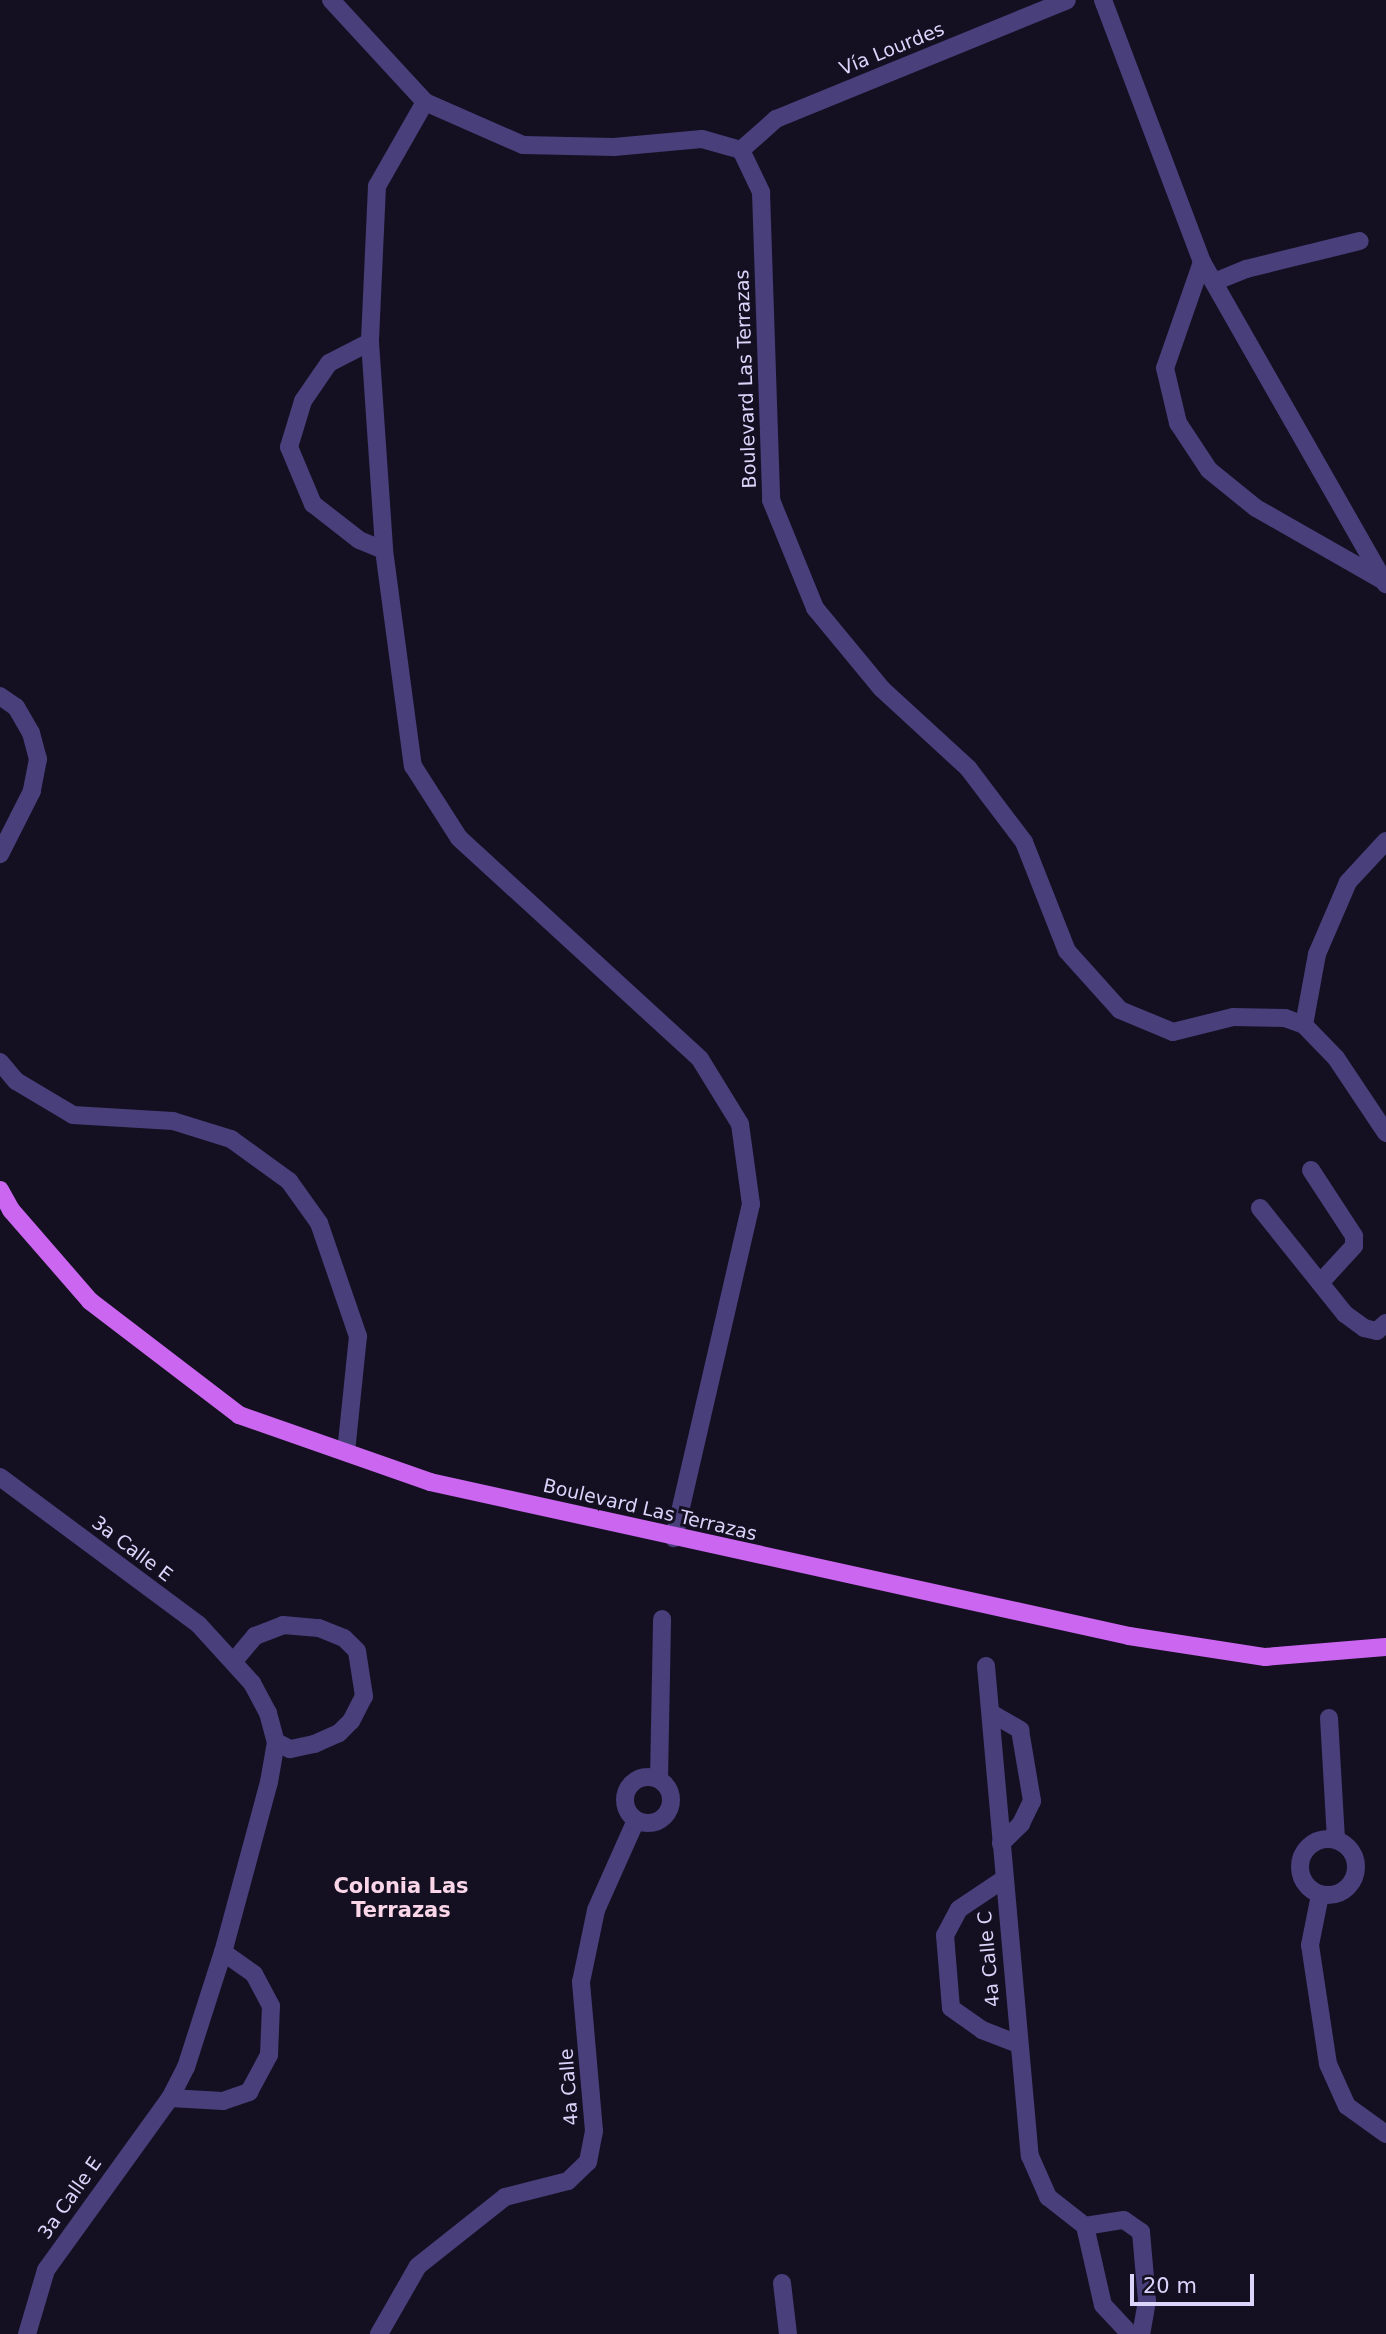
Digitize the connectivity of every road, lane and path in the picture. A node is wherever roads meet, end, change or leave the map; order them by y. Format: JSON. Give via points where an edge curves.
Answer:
{"nodes":[{"id":1,"x":331,"y":0,"type":"edge"},
{"id":2,"x":1068,"y":0,"type":"edge"},
{"id":3,"x":1103,"y":0,"type":"edge"},
{"id":4,"x":425,"y":103,"type":"junction"},
{"id":5,"x":741,"y":150,"type":"junction"},
{"id":6,"x":1360,"y":241,"type":"dead end"},
{"id":7,"x":1202,"y":262,"type":"junction"},
{"id":8,"x":1214,"y":282,"type":"junction"},
{"id":9,"x":370,"y":342,"type":"junction"},
{"id":10,"x":384,"y":550,"type":"junction"},
{"id":11,"x":1385,"y":583,"type":"edge"},
{"id":12,"x":0,"y":696,"type":"edge"},
{"id":13,"x":1386,"y":841,"type":"edge"},
{"id":14,"x":0,"y":854,"type":"edge"},
{"id":15,"x":1304,"y":1025,"type":"junction"},
{"id":16,"x":0,"y":1062,"type":"edge"},
{"id":17,"x":1386,"y":1133,"type":"edge"},
{"id":18,"x":1311,"y":1170,"type":"dead end"},
{"id":19,"x":0,"y":1191,"type":"edge"},
{"id":20,"x":1260,"y":1208,"type":"dead end"},
{"id":21,"x":1320,"y":1283,"type":"junction"},
{"id":22,"x":1386,"y":1323,"type":"edge"},
{"id":23,"x":346,"y":1452,"type":"junction"},
{"id":24,"x":0,"y":1477,"type":"edge"},
{"id":25,"x":674,"y":1538,"type":"junction"},
{"id":26,"x":662,"y":1619,"type":"dead end"},
{"id":27,"x":1386,"y":1647,"type":"edge"},
{"id":28,"x":234,"y":1661,"type":"junction"},
{"id":29,"x":986,"y":1666,"type":"dead end"},
{"id":30,"x":991,"y":1713,"type":"junction"},
{"id":31,"x":1329,"y":1718,"type":"dead end"},
{"id":32,"x":276,"y":1742,"type":"junction"},
{"id":33,"x":659,"y":1779,"type":"junction"},
{"id":34,"x":636,"y":1820,"type":"junction"},
{"id":35,"x":1336,"y":1839,"type":"junction"},
{"id":36,"x":1001,"y":1843,"type":"junction"},
{"id":37,"x":1003,"y":1879,"type":"junction"},
{"id":38,"x":1320,"y":1895,"type":"junction"},
{"id":39,"x":223,"y":1952,"type":"junction"},
{"id":40,"x":1018,"y":2044,"type":"junction"},
{"id":41,"x":170,"y":2098,"type":"junction"},
{"id":42,"x":1386,"y":2134,"type":"edge"},
{"id":43,"x":1085,"y":2226,"type":"junction"},
{"id":44,"x":782,"y":2283,"type":"dead end"},
{"id":45,"x":27,"y":2334,"type":"edge"},
{"id":46,"x":379,"y":2334,"type":"edge"},
{"id":47,"x":788,"y":2334,"type":"edge"},
{"id":48,"x":1130,"y":2334,"type":"edge"},
{"id":49,"x":1140,"y":2334,"type":"edge"}],
"edges":[{"from":1,"to":4,"type":"street"},
{"from":2,"to":5,"type":"street","name":"Vía Lourdes","via":[[776,119]]},
{"from":3,"to":7,"type":"street"},
{"from":4,"to":5,"type":"street","via":[[523,145],[614,147],[702,139]]},
{"from":4,"to":9,"type":"street","via":[[377,186]]},
{"from":5,"to":15,"type":"street","name":"Boulevard Las Terrazas","via":[[761,192],[771,500],[815,608],[883,689],[968,768],[1024,842],[1067,951],[1120,1010],[1172,1032],[1233,1017],[1285,1018]]},
{"from":6,"to":8,"type":"street","via":[[1246,269]]},
{"from":7,"to":8,"type":"street"},
{"from":7,"to":11,"type":"street","via":[[1165,368],[1178,423],[1209,470],[1256,508]]},
{"from":8,"to":11,"type":"street"},
{"from":9,"to":10,"type":"street"},
{"from":9,"to":10,"type":"street","via":[[328,363],[303,401],[289,447],[313,504],[359,540]]},
{"from":10,"to":25,"type":"street","via":[[413,766],[459,838],[700,1059],[740,1124],[751,1204]]},
{"from":12,"to":14,"type":"street","via":[[16,707],[31,733],[38,759],[32,791]]},
{"from":13,"to":15,"type":"street","via":[[1348,882],[1317,954]]},
{"from":15,"to":17,"type":"street","via":[[1336,1058]]},
{"from":16,"to":23,"type":"street","via":[[16,1081],[73,1115],[173,1121],[231,1139],[289,1181],[319,1223],[358,1336]]},
{"from":18,"to":21,"type":"street","via":[[1354,1236],[1354,1246]]},
{"from":19,"to":23,"type":"main road","name":"Boulevard Las Terrazas","via":[[11,1210],[90,1301],[159,1355],[239,1415]]},
{"from":20,"to":21,"type":"street"},
{"from":21,"to":22,"type":"street","via":[[1345,1314],[1364,1328],[1377,1331]]},
{"from":23,"to":25,"type":"main road","name":"Boulevard Las Terrazas","via":[[430,1482]]},
{"from":24,"to":28,"type":"street","name":"3a Calle E","via":[[199,1625]]},
{"from":25,"to":27,"type":"main road","name":"Boulevard Las Terrazas","via":[[1129,1636],[1265,1657]]},
{"from":26,"to":33,"type":"street"},
{"from":28,"to":32,"type":"street","name":"3a Calle E","via":[[268,1713]]},
{"from":28,"to":32,"type":"street","via":[[256,1636],[283,1625],[319,1628],[344,1638],[357,1651],[364,1696],[351,1721],[314,1744],[290,1749]]},
{"from":29,"to":30,"type":"street","name":"4a Calle C"},
{"from":30,"to":36,"type":"street","name":"4a Calle C"},
{"from":30,"to":36,"type":"street","via":[[1020,1730],[1032,1801],[1021,1824]]},
{"from":31,"to":35,"type":"street"},
{"from":32,"to":39,"type":"street","name":"3a Calle E"},
{"from":33,"to":34,"type":"street","via":[[671,1799],[668,1811],[660,1820]]},
{"from":33,"to":34,"type":"street","via":[[645,1776],[632,1782],[625,1795],[626,1809]]},
{"from":34,"to":46,"type":"street","name":"4a Calle","via":[[596,1910],[581,1982],[594,2131],[588,2162],[568,2181],[505,2197],[418,2266]]},
{"from":35,"to":38,"type":"street","via":[[1350,1849],[1356,1866],[1352,1883],[1338,1894]]},
{"from":35,"to":38,"type":"street","via":[[1314,1841],[1300,1859],[1302,1881]]},
{"from":36,"to":37,"type":"street","name":"4a Calle C"},
{"from":37,"to":40,"type":"street","name":"4a Calle C"},
{"from":37,"to":40,"type":"street","via":[[959,1909],[945,1935],[951,2008],[982,2030]]},
{"from":38,"to":42,"type":"street","via":[[1310,1945],[1328,2064],[1347,2106]]},
{"from":39,"to":41,"type":"street","name":"3a Calle E","via":[[186,2067]]},
{"from":39,"to":41,"type":"street","via":[[254,1974],[271,2006],[269,2055],[249,2092],[223,2101]]},
{"from":40,"to":43,"type":"street","name":"4a Calle C","via":[[1030,2156],[1048,2197]]},
{"from":41,"to":45,"type":"street","name":"3a Calle E","via":[[46,2270]]},
{"from":43,"to":48,"type":"street","via":[[1103,2305]]},
{"from":43,"to":49,"type":"street","via":[[1124,2220],[1141,2232],[1147,2301]]},
{"from":44,"to":47,"type":"street"}]}
